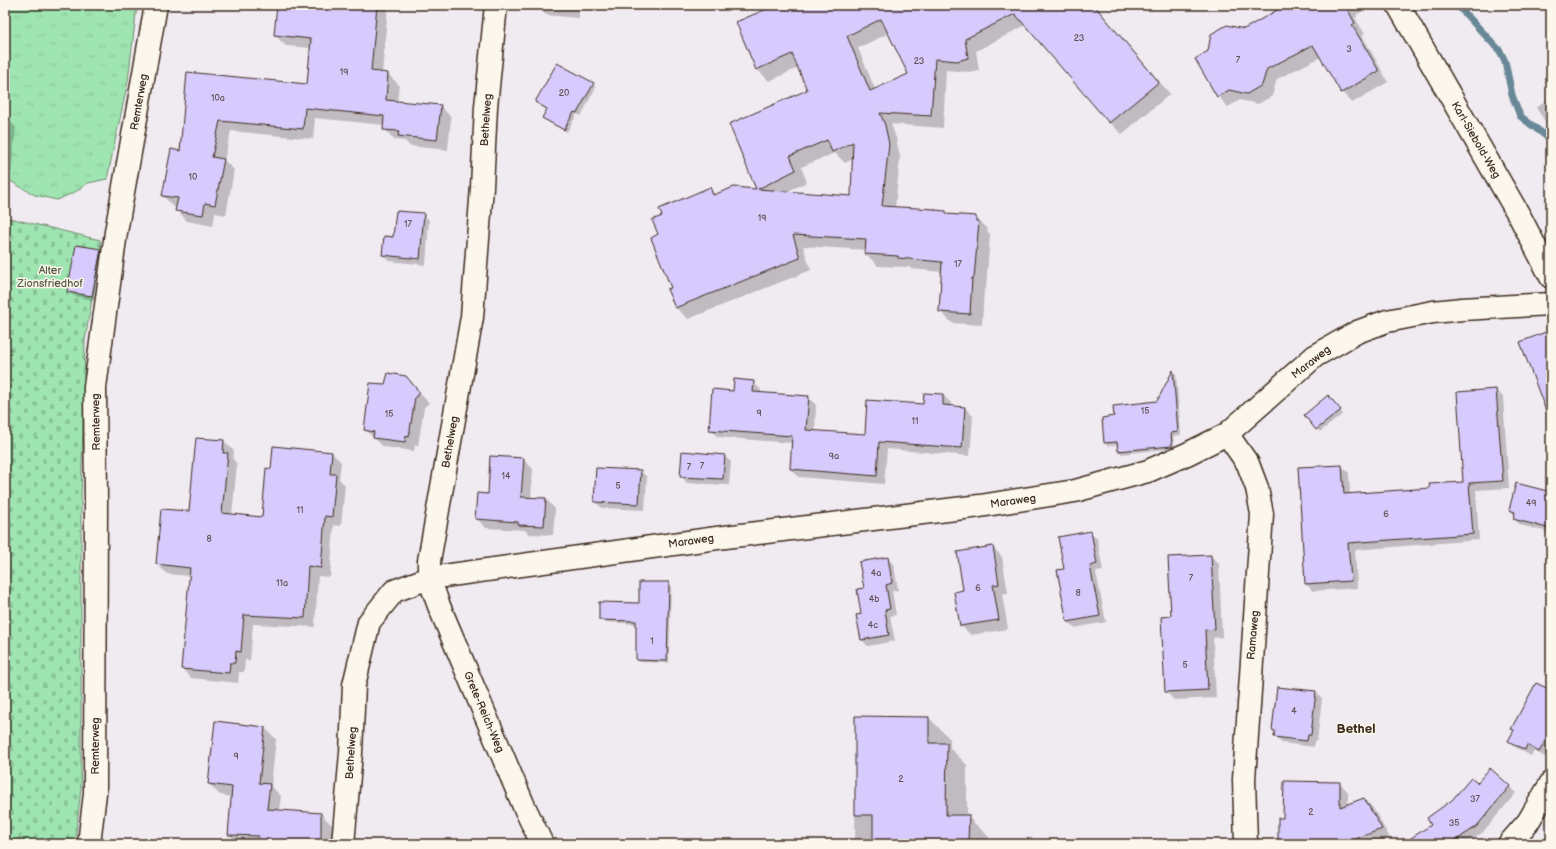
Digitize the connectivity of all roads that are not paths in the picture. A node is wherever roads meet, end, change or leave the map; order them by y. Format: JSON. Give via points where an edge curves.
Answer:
{"nodes":[{"id":1,"x":156,"y":5,"type":"edge"},
{"id":2,"x":496,"y":5,"type":"edge"},
{"id":3,"x":1398,"y":5,"type":"edge"},
{"id":4,"x":1551,"y":277,"type":"edge"},
{"id":5,"x":1551,"y":304,"type":"edge"},
{"id":6,"x":1227,"y":434,"type":"junction"},
{"id":7,"x":429,"y":578,"type":"junction"},
{"id":8,"x":1548,"y":796,"type":"edge"},
{"id":9,"x":1512,"y":843,"type":"edge"},
{"id":10,"x":90,"y":844,"type":"edge"},
{"id":11,"x":343,"y":844,"type":"edge"},
{"id":12,"x":542,"y":844,"type":"edge"},
{"id":13,"x":1246,"y":844,"type":"edge"}],
"edges":[{"from":1,"to":10,"type":"street","name":"Remterweg","via":[[116,232],[95,386],[95,793]]},
{"from":2,"to":7,"type":"street","name":"Bethelweg","via":[[486,106],[472,317],[429,561]]},
{"from":3,"to":4,"type":"street","name":"Karl-Siebold-Weg","via":[[1520,217]]},
{"from":5,"to":6,"type":"street","name":"Maraweg","via":[[1433,312],[1387,321],[1357,332],[1315,356]]},
{"from":6,"to":7,"type":"street","name":"Maraweg","via":[[1148,471],[1075,492]]},
{"from":6,"to":13,"type":"street","name":"Ramaweg","via":[[1248,464],[1257,488],[1262,514],[1244,779]]},
{"from":7,"to":11,"type":"street","name":"Bethelweg","via":[[394,591],[369,622],[354,685]]},
{"from":7,"to":12,"type":"street","name":"Grete-Reich-Weg","via":[[448,628]]},
{"from":8,"to":9,"type":"street"}]}
